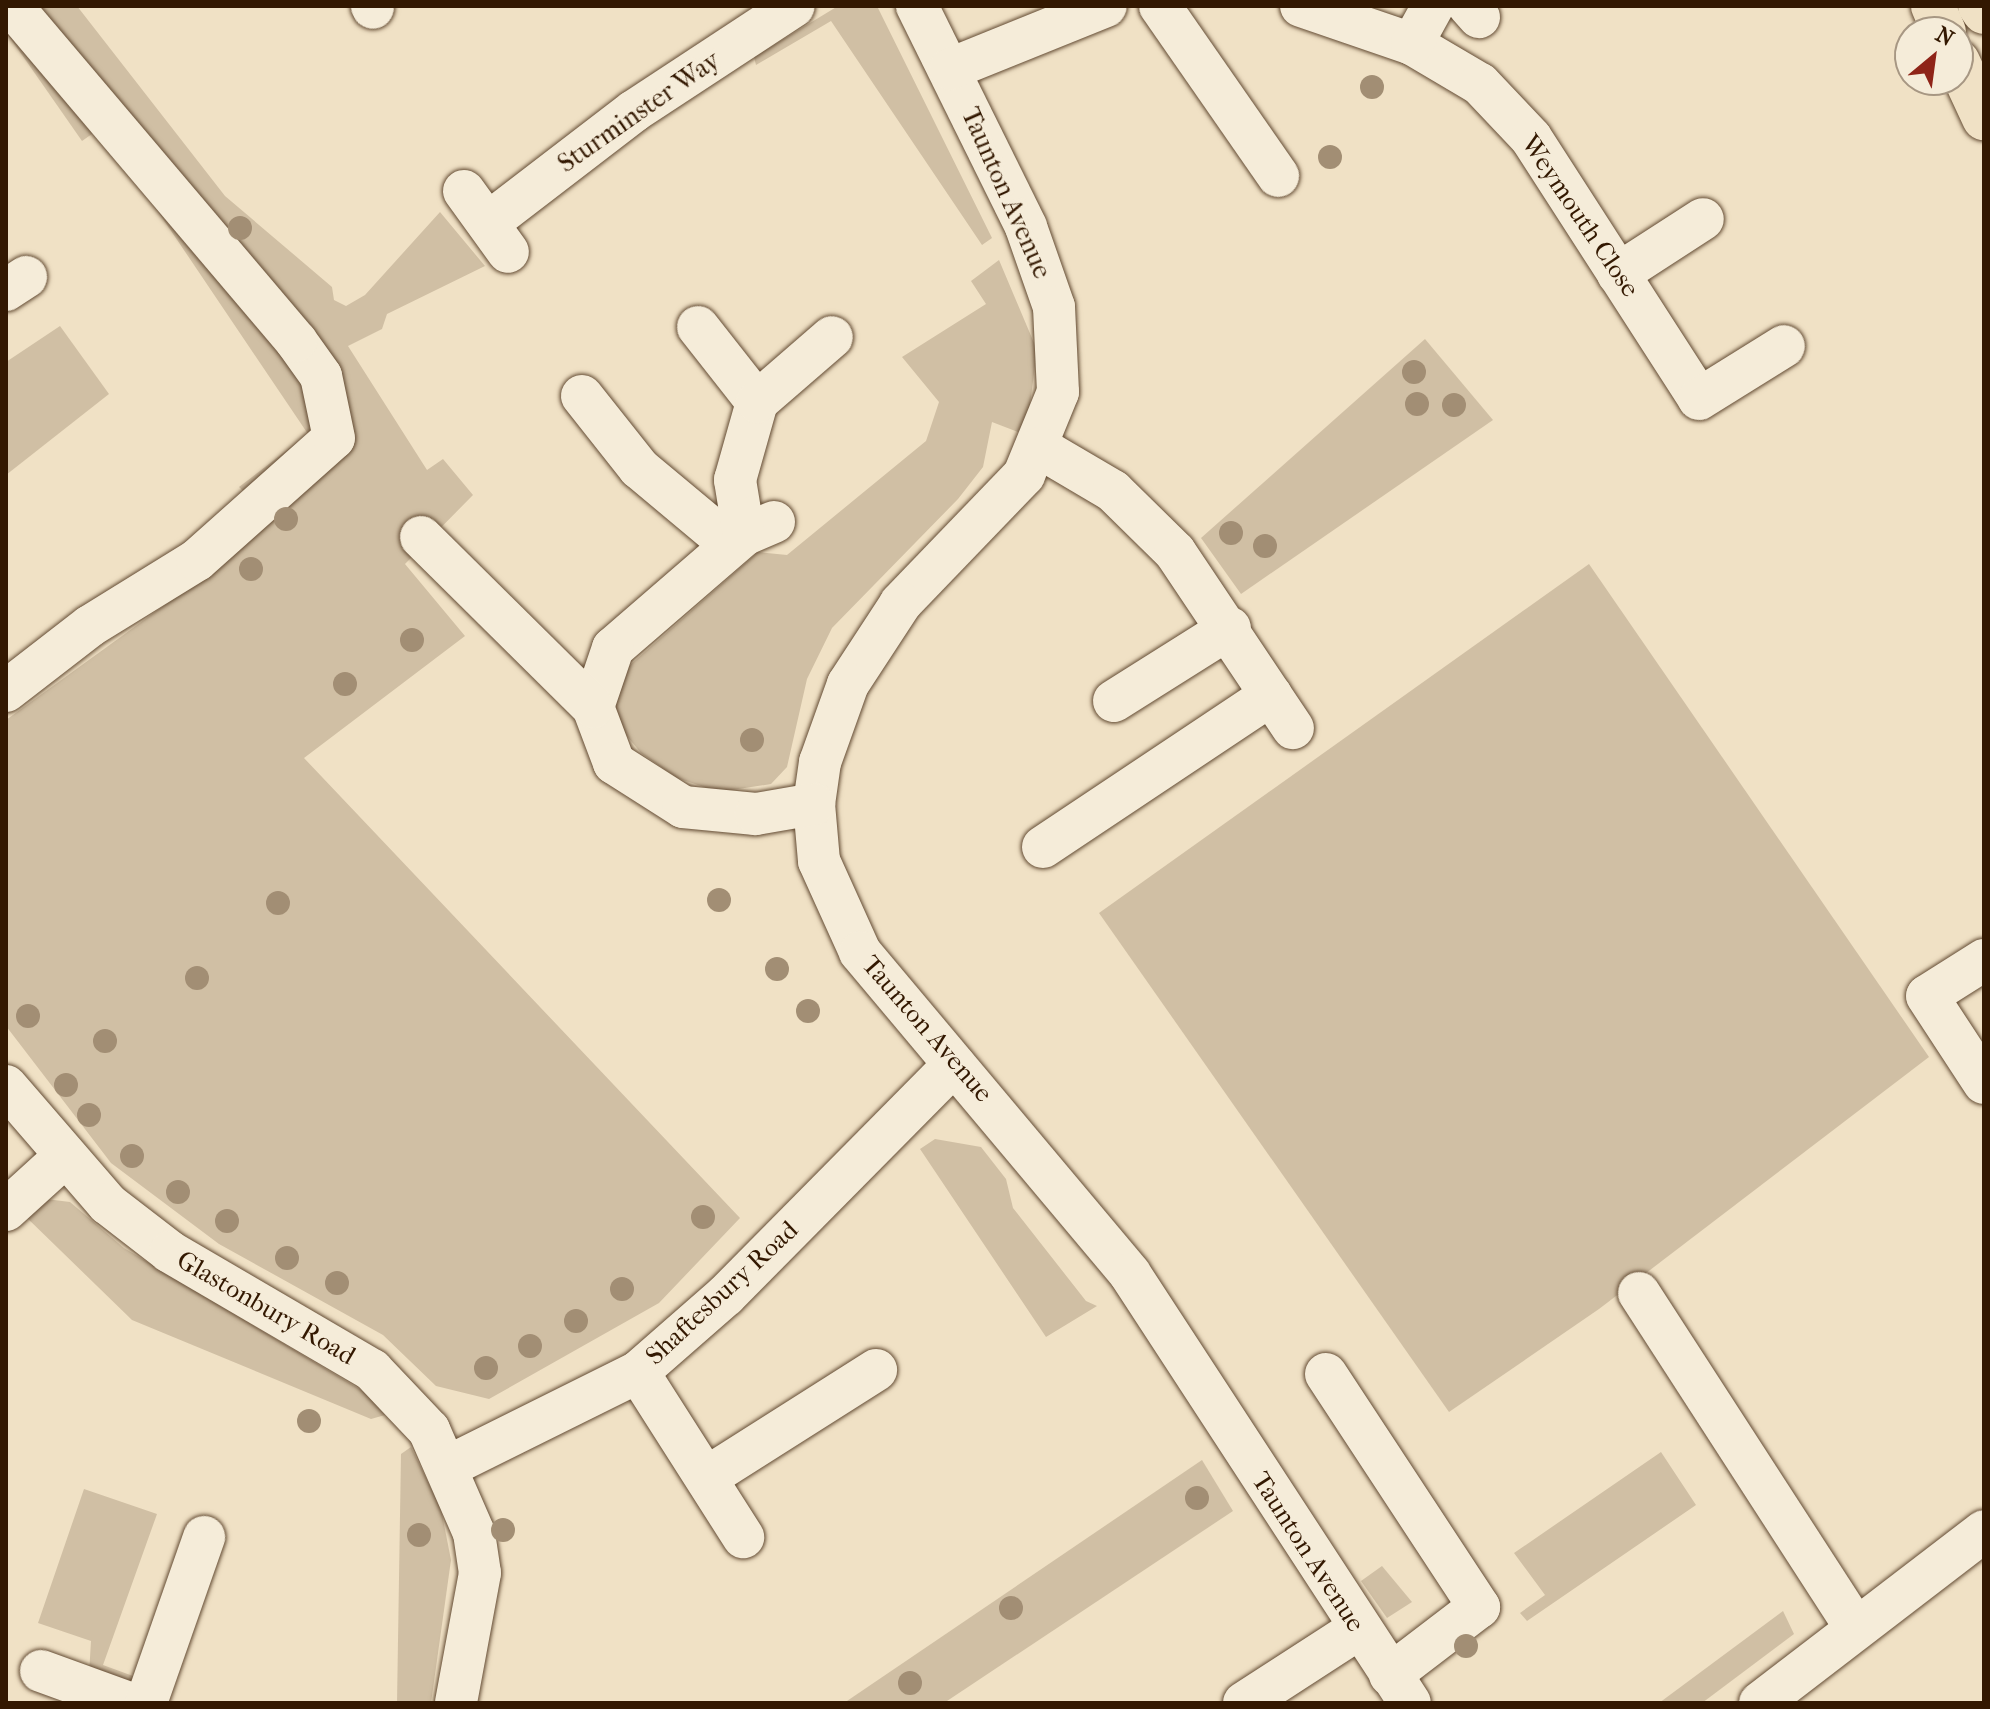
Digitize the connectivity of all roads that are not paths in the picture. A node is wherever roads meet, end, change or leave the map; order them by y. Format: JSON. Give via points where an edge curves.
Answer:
{"nodes":[{"id":1,"x":12,"y":6,"type":"edge"},
{"id":2,"x":794,"y":6,"type":"edge"},
{"id":3,"x":917,"y":6,"type":"edge"},
{"id":4,"x":1106,"y":6,"type":"edge"},
{"id":5,"x":1160,"y":6,"type":"edge"},
{"id":6,"x":1301,"y":6,"type":"edge"},
{"id":7,"x":1433,"y":6,"type":"edge"},
{"id":8,"x":1980,"y":6,"type":"edge"},
{"id":9,"x":1984,"y":12,"type":"edge"},
{"id":10,"x":1412,"y":44,"type":"junction"},
{"id":11,"x":950,"y":69,"type":"junction"},
{"id":12,"x":1974,"y":96,"type":"edge"},
{"id":13,"x":1984,"y":118,"type":"edge"},
{"id":14,"x":1278,"y":176,"type":"dead end"},
{"id":15,"x":1703,"y":219,"type":"dead end"},
{"id":16,"x":487,"y":222,"type":"dead end"},
{"id":17,"x":1618,"y":274,"type":"junction"},
{"id":18,"x":698,"y":327,"type":"dead end"},
{"id":19,"x":832,"y":337,"type":"dead end"},
{"id":20,"x":1784,"y":346,"type":"dead end"},
{"id":21,"x":582,"y":396,"type":"dead end"},
{"id":22,"x":757,"y":402,"type":"junction"},
{"id":23,"x":1040,"y":448,"type":"junction"},
{"id":24,"x":750,"y":534,"type":"junction"},
{"id":25,"x":421,"y":537,"type":"dead end"},
{"id":26,"x":1230,"y":628,"type":"junction"},
{"id":27,"x":6,"y":691,"type":"edge"},
{"id":28,"x":1114,"y":701,"type":"dead end"},
{"id":29,"x":593,"y":707,"type":"junction"},
{"id":30,"x":814,"y":804,"type":"junction"},
{"id":31,"x":1043,"y":847,"type":"dead end"},
{"id":32,"x":1984,"y":960,"type":"edge"},
{"id":33,"x":954,"y":1065,"type":"junction"},
{"id":34,"x":1984,"y":1083,"type":"edge"},
{"id":35,"x":6,"y":1086,"type":"edge"},
{"id":36,"x":62,"y":1159,"type":"junction"},
{"id":37,"x":6,"y":1210,"type":"edge"},
{"id":38,"x":1639,"y":1293,"type":"dead end"},
{"id":39,"x":876,"y":1370,"type":"dead end"},
{"id":40,"x":638,"y":1372,"type":"junction"},
{"id":41,"x":1326,"y":1374,"type":"dead end"},
{"id":42,"x":449,"y":1466,"type":"junction"},
{"id":43,"x":709,"y":1476,"type":"junction"},
{"id":44,"x":204,"y":1537,"type":"dead end"},
{"id":45,"x":743,"y":1537,"type":"dead end"},
{"id":46,"x":1980,"y":1542,"type":"edge"},
{"id":47,"x":1856,"y":1628,"type":"junction"},
{"id":48,"x":1357,"y":1630,"type":"junction"},
{"id":49,"x":41,"y":1671,"type":"dead end"},
{"id":50,"x":1400,"y":1689,"type":"edge"},
{"id":51,"x":129,"y":1703,"type":"edge"},
{"id":52,"x":146,"y":1703,"type":"edge"},
{"id":53,"x":456,"y":1703,"type":"edge"},
{"id":54,"x":1244,"y":1703,"type":"edge"},
{"id":55,"x":1760,"y":1703,"type":"edge"}],
"edges":[{"from":1,"to":27,"type":"street","via":[[302,349],[332,404],[334,438],[197,560],[90,626]]},
{"from":2,"to":16,"type":"street","name":"Sturminster Way","via":[[634,111]]},
{"from":3,"to":11,"type":"street","name":"Taunton Avenue"},
{"from":4,"to":11,"type":"street"},
{"from":5,"to":14,"type":"street"},
{"from":6,"to":10,"type":"street","name":"Weymouth Close"},
{"from":7,"to":10,"type":"street"},
{"from":8,"to":9,"type":"highway"},
{"from":10,"to":17,"type":"street","name":"Weymouth Close","via":[[1480,84],[1531,138]]},
{"from":11,"to":23,"type":"street","name":"Taunton Avenue","via":[[1026,227],[1054,307],[1058,392]]},
{"from":12,"to":13,"type":"highway"},
{"from":15,"to":17,"type":"street"},
{"from":17,"to":20,"type":"street","name":"Weymouth Close","via":[[1699,399]]},
{"from":18,"to":22,"type":"street"},
{"from":19,"to":22,"type":"street"},
{"from":21,"to":24,"type":"street","via":[[639,468]]},
{"from":22,"to":24,"type":"street","via":[[735,480]]},
{"from":23,"to":26,"type":"street","via":[[1144,518]]},
{"from":23,"to":30,"type":"street","name":"Taunton Avenue","via":[[1024,475],[875,633],[830,726]]},
{"from":24,"to":29,"type":"street","via":[[613,648]]},
{"from":25,"to":29,"type":"street"},
{"from":26,"to":28,"type":"street"},
{"from":26,"to":31,"type":"street","via":[[1282,711]]},
{"from":29,"to":30,"type":"street","via":[[614,763],[683,807],[756,814]]},
{"from":30,"to":33,"type":"street","name":"Taunton Avenue","via":[[835,908],[887,989]]},
{"from":32,"to":34,"type":"street","via":[[1927,996]]},
{"from":33,"to":40,"type":"street","name":"Shaftesbury Road","via":[[726,1295]]},
{"from":33,"to":48,"type":"street","name":"Taunton Avenue","via":[[1130,1274]]},
{"from":35,"to":36,"type":"street","name":"Glastonbury Road"},
{"from":36,"to":37,"type":"street"},
{"from":36,"to":42,"type":"street","name":"Glastonbury Road","via":[[170,1252],[372,1370],[429,1430]]},
{"from":38,"to":47,"type":"street"},
{"from":39,"to":43,"type":"street"},
{"from":40,"to":42,"type":"street","name":"Shaftesbury Road"},
{"from":40,"to":43,"type":"street"},
{"from":41,"to":50,"type":"street","via":[[1479,1607]]},
{"from":42,"to":53,"type":"street","name":"Glastonbury Road","via":[[480,1573]]},
{"from":43,"to":45,"type":"street"},
{"from":44,"to":52,"type":"street"},
{"from":46,"to":47,"type":"street"},
{"from":47,"to":55,"type":"street"},
{"from":48,"to":50,"type":"street","name":"Taunton Avenue"},
{"from":48,"to":54,"type":"street"},
{"from":49,"to":51,"type":"street"}]}
